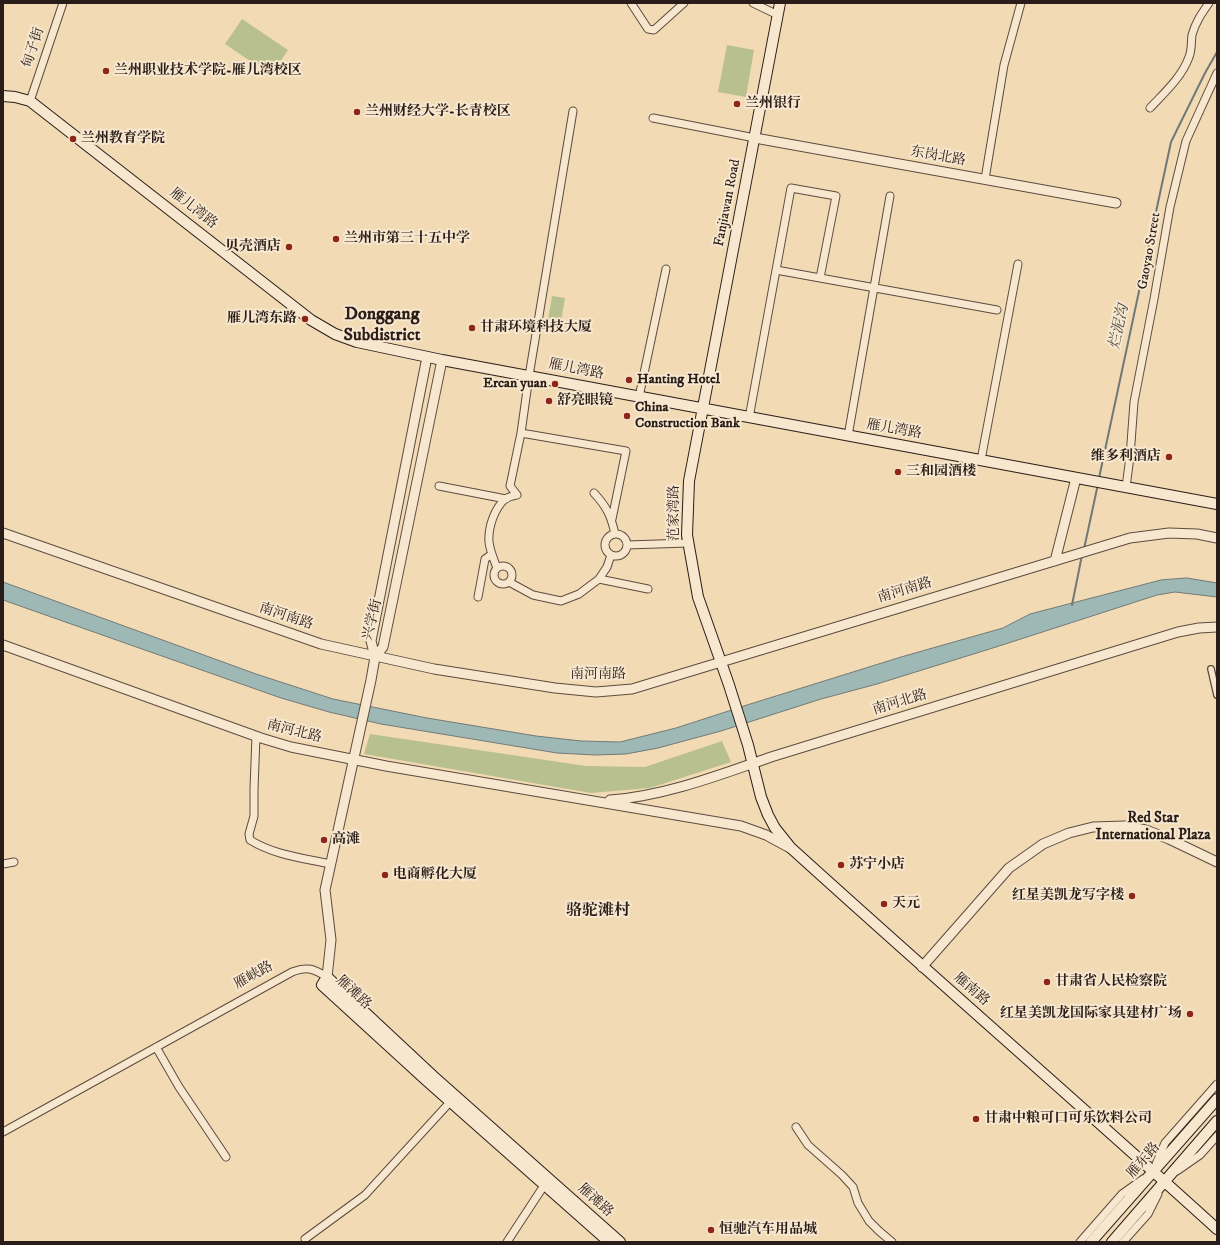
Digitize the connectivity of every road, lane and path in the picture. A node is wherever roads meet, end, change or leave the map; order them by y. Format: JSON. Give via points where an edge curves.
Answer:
{"nodes":[{"id":1,"x":63,"y":3,"type":"edge"},
{"id":2,"x":631,"y":3,"type":"edge"},
{"id":3,"x":684,"y":3,"type":"edge"},
{"id":4,"x":753,"y":3,"type":"edge"},
{"id":5,"x":780,"y":3,"type":"edge"},
{"id":6,"x":1021,"y":3,"type":"edge"},
{"id":7,"x":1210,"y":3,"type":"edge"},
{"id":8,"x":778,"y":15,"type":"junction"},
{"id":9,"x":1217,"y":73,"type":"edge"},
{"id":10,"x":3,"y":96,"type":"edge"},
{"id":11,"x":30,"y":101,"type":"junction"},
{"id":12,"x":1150,"y":108,"type":"dead end"},
{"id":13,"x":574,"y":111,"type":"dead end"},
{"id":14,"x":653,"y":118,"type":"dead end"},
{"id":15,"x":755,"y":138,"type":"junction"},
{"id":16,"x":984,"y":180,"type":"junction"},
{"id":17,"x":890,"y":196,"type":"dead end"},
{"id":18,"x":1116,"y":203,"type":"dead end"},
{"id":19,"x":1018,"y":264,"type":"dead end"},
{"id":20,"x":666,"y":269,"type":"dead end"},
{"id":21,"x":776,"y":270,"type":"junction"},
{"id":22,"x":820,"y":278,"type":"junction"},
{"id":23,"x":874,"y":288,"type":"junction"},
{"id":24,"x":997,"y":310,"type":"dead end"},
{"id":25,"x":427,"y":357,"type":"junction"},
{"id":26,"x":442,"y":360,"type":"junction"},
{"id":27,"x":528,"y":376,"type":"junction"},
{"id":28,"x":639,"y":397,"type":"junction"},
{"id":29,"x":703,"y":409,"type":"junction"},
{"id":30,"x":749,"y":418,"type":"junction"},
{"id":31,"x":521,"y":433,"type":"junction"},
{"id":32,"x":848,"y":436,"type":"junction"},
{"id":33,"x":981,"y":460,"type":"junction"},
{"id":34,"x":1079,"y":478,"type":"junction"},
{"id":35,"x":439,"y":486,"type":"dead end"},
{"id":36,"x":1126,"y":487,"type":"junction"},
{"id":37,"x":594,"y":493,"type":"dead end"},
{"id":38,"x":506,"y":499,"type":"junction"},
{"id":39,"x":1217,"y":504,"type":"edge"},
{"id":40,"x":612,"y":519,"type":"junction"},
{"id":41,"x":615,"y":534,"type":"junction"},
{"id":42,"x":4,"y":536,"type":"edge"},
{"id":43,"x":1217,"y":538,"type":"edge"},
{"id":44,"x":688,"y":543,"type":"junction"},
{"id":45,"x":627,"y":545,"type":"junction"},
{"id":46,"x":492,"y":554,"type":"junction"},
{"id":47,"x":611,"y":554,"type":"junction"},
{"id":48,"x":1057,"y":560,"type":"junction"},
{"id":49,"x":498,"y":568,"type":"junction"},
{"id":50,"x":599,"y":579,"type":"junction"},
{"id":51,"x":508,"y":582,"type":"junction"},
{"id":52,"x":648,"y":589,"type":"dead end"},
{"id":53,"x":478,"y":597,"type":"dead end"},
{"id":54,"x":1217,"y":627,"type":"edge"},
{"id":55,"x":3,"y":645,"type":"edge"},
{"id":56,"x":375,"y":657,"type":"junction"},
{"id":57,"x":722,"y":662,"type":"junction"},
{"id":58,"x":1211,"y":670,"type":"dead end"},
{"id":59,"x":729,"y":685,"type":"joint"},
{"id":60,"x":1217,"y":695,"type":"edge"},
{"id":61,"x":256,"y":736,"type":"junction"},
{"id":62,"x":354,"y":760,"type":"junction"},
{"id":63,"x":753,"y":763,"type":"junction"},
{"id":64,"x":590,"y":800,"type":"junction"},
{"id":65,"x":796,"y":852,"type":"junction"},
{"id":66,"x":14,"y":862,"type":"dead end"},
{"id":67,"x":1217,"y":862,"type":"edge"},
{"id":68,"x":3,"y":864,"type":"edge"},
{"id":69,"x":330,"y":864,"type":"junction"},
{"id":70,"x":922,"y":967,"type":"junction"},
{"id":71,"x":327,"y":978,"type":"junction"},
{"id":72,"x":156,"y":1047,"type":"junction"},
{"id":73,"x":1217,"y":1084,"type":"edge"},
{"id":74,"x":1217,"y":1098,"type":"edge"},
{"id":75,"x":450,"y":1101,"type":"junction"},
{"id":76,"x":1217,"y":1121,"type":"edge"},
{"id":77,"x":796,"y":1127,"type":"dead end"},
{"id":78,"x":3,"y":1132,"type":"edge"},
{"id":79,"x":1217,"y":1136,"type":"edge"},
{"id":80,"x":226,"y":1157,"type":"dead end"},
{"id":81,"x":1153,"y":1171,"type":"junction"},
{"id":82,"x":1164,"y":1181,"type":"junction"},
{"id":83,"x":545,"y":1184,"type":"junction"},
{"id":84,"x":1217,"y":1229,"type":"edge"},
{"id":85,"x":305,"y":1239,"type":"dead end"},
{"id":86,"x":507,"y":1242,"type":"edge"},
{"id":87,"x":609,"y":1242,"type":"edge"},
{"id":88,"x":620,"y":1242,"type":"edge"},
{"id":89,"x":892,"y":1242,"type":"edge"},
{"id":90,"x":1080,"y":1242,"type":"edge"},
{"id":91,"x":1091,"y":1242,"type":"edge"},
{"id":92,"x":1112,"y":1242,"type":"edge"},
{"id":93,"x":1123,"y":1242,"type":"edge"}],
"edges":[{"from":1,"to":11,"type":"street","name":"甸子街"},
{"from":2,"to":3,"type":"street","via":[[648,29],[654,30]]},
{"from":4,"to":8,"type":"street"},
{"from":5,"to":8,"type":"main road","name":"Fanjiawan Road"},
{"from":6,"to":16,"type":"street","via":[[1004,65]]},
{"from":7,"to":12,"type":"street","via":[[1198,19],[1189,57],[1178,76]]},
{"from":8,"to":15,"type":"main road","name":"Fanjiawan Road"},
{"from":9,"to":36,"type":"street","name":"Gaoyao Street","via":[[1186,141],[1170,207],[1134,402]]},
{"from":10,"to":11,"type":"main road","name":"雁儿湾路"},
{"from":11,"to":25,"type":"main road","name":"雁儿湾路","via":[[312,320],[335,334],[357,342]]},
{"from":13,"to":27,"type":"street"},
{"from":14,"to":15,"type":"street"},
{"from":15,"to":16,"type":"street","name":"东岗北路"},
{"from":15,"to":29,"type":"main road","name":"Fanjiawan Road"},
{"from":16,"to":18,"type":"street","name":"东岗北路"},
{"from":17,"to":23,"type":"street"},
{"from":19,"to":33,"type":"street"},
{"from":20,"to":28,"type":"street"},
{"from":21,"to":22,"type":"street"},
{"from":21,"to":22,"type":"street","via":[[791,188],[836,196]]},
{"from":21,"to":30,"type":"street"},
{"from":22,"to":23,"type":"street"},
{"from":23,"to":24,"type":"street"},
{"from":23,"to":32,"type":"street"},
{"from":25,"to":26,"type":"main road","name":"雁儿湾路"},
{"from":25,"to":56,"type":"street","name":"兴学街","via":[[371,641]]},
{"from":26,"to":27,"type":"main road","name":"雁儿湾路"},
{"from":26,"to":56,"type":"street","name":"兴学街","via":[[382,647]]},
{"from":27,"to":28,"type":"main road","name":"雁儿湾路"},
{"from":27,"to":31,"type":"street"},
{"from":28,"to":29,"type":"main road","name":"雁儿湾路"},
{"from":29,"to":30,"type":"main road","name":"雁儿湾路"},
{"from":29,"to":44,"type":"main road","name":"范家湾路","via":[[689,481]]},
{"from":30,"to":32,"type":"main road","name":"雁儿湾路"},
{"from":31,"to":38,"type":"street","via":[[510,486],[517,495]]},
{"from":31,"to":40,"type":"street","via":[[626,451]]},
{"from":32,"to":33,"type":"main road","name":"雁儿湾路"},
{"from":33,"to":34,"type":"main road","name":"雁儿湾路"},
{"from":34,"to":36,"type":"main road","name":"雁儿湾路"},
{"from":34,"to":48,"type":"street"},
{"from":35,"to":38,"type":"street"},
{"from":36,"to":39,"type":"main road","name":"雁儿湾路"},
{"from":37,"to":40,"type":"street","via":[[605,505]]},
{"from":38,"to":46,"type":"street","via":[[490,526],[489,542]]},
{"from":40,"to":41,"type":"street"},
{"from":41,"to":45,"type":"street","via":[[623,537]]},
{"from":41,"to":47,"type":"street","via":[[609,536],[605,544]]},
{"from":42,"to":56,"type":"street","name":"南河南路","via":[[321,644]]},
{"from":43,"to":48,"type":"street","name":"南河南路","via":[[1169,533],[1130,538]]},
{"from":44,"to":45,"type":"street"},
{"from":44,"to":57,"type":"main road","name":"范家湾路","via":[[698,597]]},
{"from":45,"to":47,"type":"street","via":[[620,555]]},
{"from":46,"to":49,"type":"street"},
{"from":46,"to":53,"type":"street","via":[[485,559]]},
{"from":47,"to":50,"type":"street","via":[[607,567]]},
{"from":48,"to":57,"type":"street","name":"南河南路"},
{"from":49,"to":51,"type":"street","via":[[502,566],[510,570],[512,577]]},
{"from":49,"to":51,"type":"street","via":[[494,576],[496,581],[504,584]]},
{"from":50,"to":51,"type":"street","via":[[579,594],[561,600],[533,595]]},
{"from":50,"to":52,"type":"street"},
{"from":54,"to":63,"type":"street","name":"南河北路","via":[[1178,632]]},
{"from":55,"to":61,"type":"street","name":"南河北路"},
{"from":56,"to":57,"type":"street","name":"南河南路","via":[[434,669],[596,692],[632,689]]},
{"from":56,"to":62,"type":"street"},
{"from":57,"to":59,"type":"main road","name":"范家湾路"},
{"from":58,"to":60,"type":"street"},
{"from":59,"to":63,"type":"main road","name":"雁南路"},
{"from":61,"to":62,"type":"street","name":"南河北路","via":[[291,747]]},
{"from":61,"to":69,"type":"street","via":[[254,816],[250,840],[282,854]]},
{"from":62,"to":64,"type":"street","name":"南河北路"},
{"from":62,"to":69,"type":"street"},
{"from":63,"to":64,"type":"street","name":"南河北路","via":[[656,793],[612,800]]},
{"from":63,"to":65,"type":"main road","name":"雁南路","via":[[768,815],[784,840]]},
{"from":64,"to":65,"type":"street","name":"南河北路","via":[[741,826],[777,840]]},
{"from":65,"to":70,"type":"main road","name":"雁南路"},
{"from":66,"to":68,"type":"street"},
{"from":67,"to":70,"type":"street","via":[[1146,830],[1125,826],[1069,832],[1043,844],[1009,868]]},
{"from":69,"to":71,"type":"street","via":[[324,890],[331,940]]},
{"from":70,"to":81,"type":"main road","name":"雁南路"},
{"from":71,"to":72,"type":"street","name":"雁峡路","via":[[316,970],[302,968],[292,972]]},
{"from":71,"to":75,"type":"main road","name":"雁滩路","via":[[322,985]]},
{"from":71,"to":88,"type":"main road","name":"雁滩路"},
{"from":72,"to":78,"type":"street","name":"雁峡路"},
{"from":72,"to":80,"type":"street","via":[[179,1087]]},
{"from":73,"to":81,"type":"street","via":[[1166,1143]]},
{"from":74,"to":81,"type":"main road","name":"雁东路"},
{"from":75,"to":83,"type":"main road","name":"雁滩路"},
{"from":75,"to":85,"type":"street","via":[[366,1196]]},
{"from":76,"to":82,"type":"main road","name":"雁东路"},
{"from":77,"to":89,"type":"street","via":[[808,1145],[854,1188],[858,1203],[870,1221]]},
{"from":79,"to":82,"type":"street","via":[[1200,1155]]},
{"from":81,"to":82,"type":"main road","name":"雁南路"},
{"from":81,"to":90,"type":"street","via":[[1122,1194]]},
{"from":81,"to":91,"type":"main road","name":"雁东路"},
{"from":82,"to":84,"type":"main road","name":"雁南路"},
{"from":82,"to":92,"type":"main road","name":"雁东路"},
{"from":82,"to":93,"type":"street","via":[[1148,1214]]},
{"from":83,"to":86,"type":"street"},
{"from":83,"to":87,"type":"main road","name":"雁滩路"}]}
